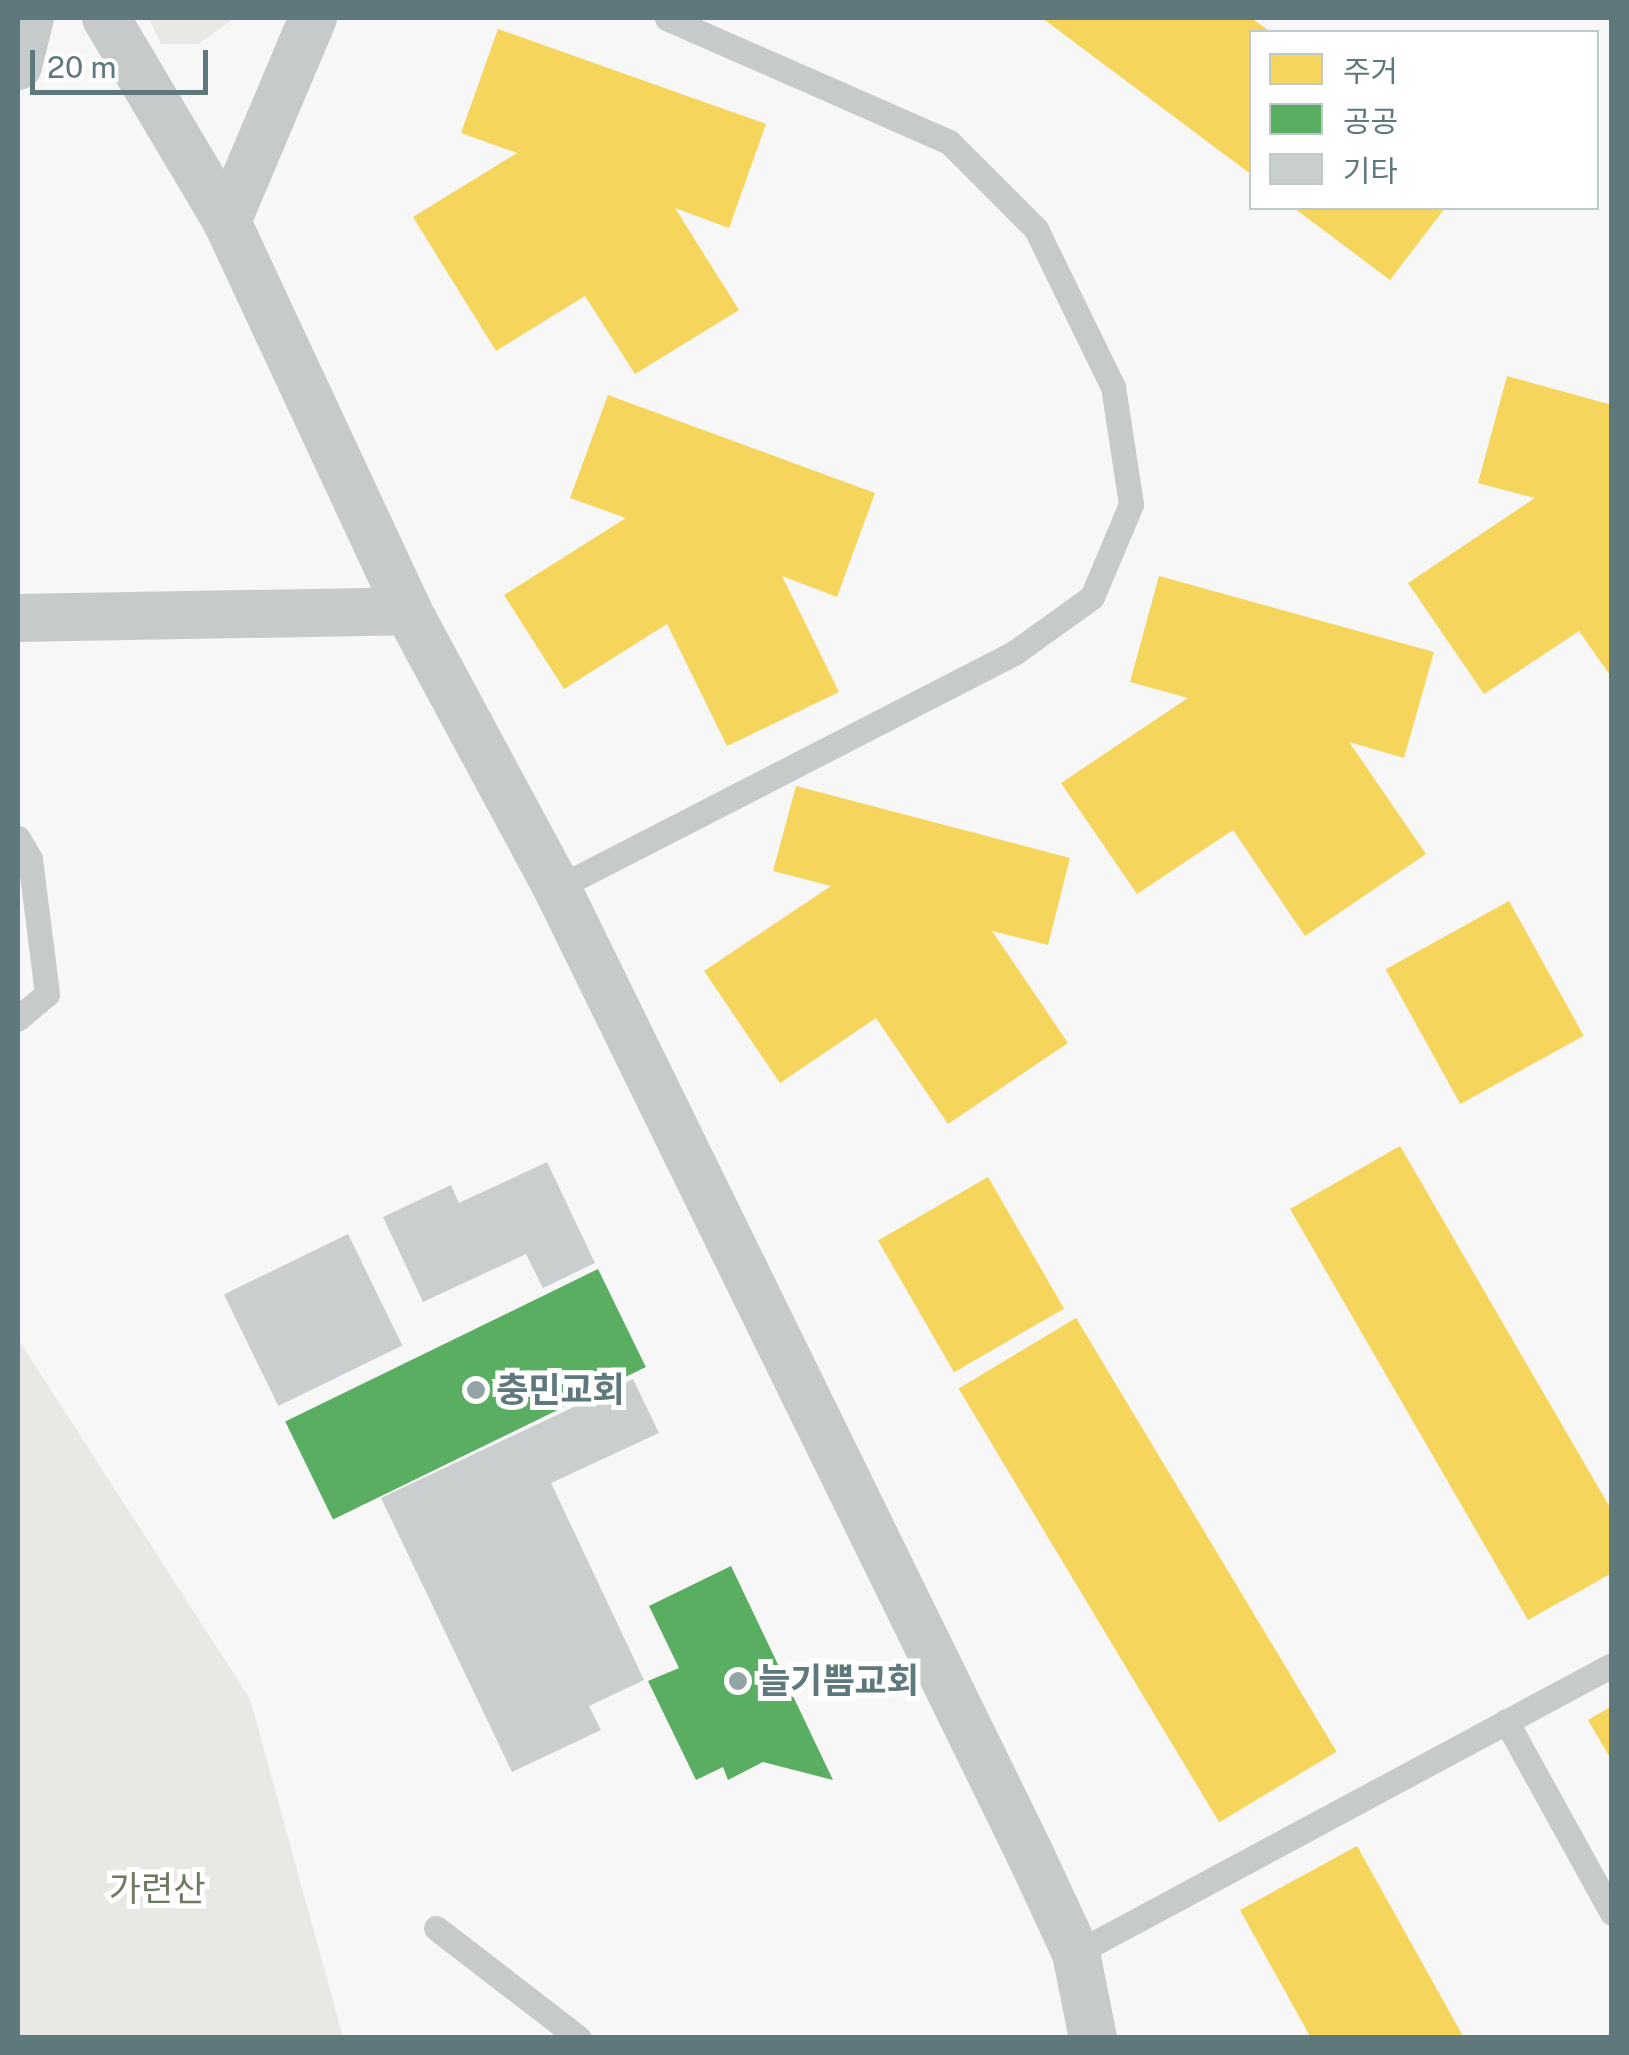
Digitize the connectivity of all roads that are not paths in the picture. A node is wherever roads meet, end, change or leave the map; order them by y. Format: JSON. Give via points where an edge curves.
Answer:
{"nodes":[{"id":1,"x":30,"y":18,"type":"edge"},
{"id":2,"x":106,"y":18,"type":"edge"},
{"id":3,"x":313,"y":18,"type":"edge"},
{"id":4,"x":667,"y":18,"type":"edge"},
{"id":5,"x":18,"y":66,"type":"edge"},
{"id":6,"x":227,"y":222,"type":"junction"},
{"id":7,"x":408,"y":610,"type":"junction"},
{"id":8,"x":18,"y":618,"type":"edge"},
{"id":9,"x":18,"y":838,"type":"edge"},
{"id":10,"x":557,"y":888,"type":"junction"},
{"id":11,"x":18,"y":1018,"type":"edge"},
{"id":12,"x":1612,"y":1664,"type":"edge"},
{"id":13,"x":1506,"y":1721,"type":"junction"},
{"id":14,"x":1612,"y":1913,"type":"edge"},
{"id":15,"x":436,"y":1928,"type":"dead end"},
{"id":16,"x":1076,"y":1953,"type":"junction"},
{"id":17,"x":579,"y":2038,"type":"edge"},
{"id":18,"x":1093,"y":2038,"type":"edge"}],
"edges":[{"from":1,"to":5,"type":"street"},
{"from":2,"to":6,"type":"street"},
{"from":3,"to":6,"type":"street"},
{"from":4,"to":10,"type":"lane","via":[[949,142],[1036,229],[1113,388],[1131,504],[1092,597],[1014,653]]},
{"from":6,"to":7,"type":"street"},
{"from":7,"to":8,"type":"street"},
{"from":7,"to":10,"type":"street"},
{"from":9,"to":11,"type":"lane","via":[[30,859],[47,994]]},
{"from":10,"to":16,"type":"street"},
{"from":12,"to":13,"type":"lane"},
{"from":13,"to":14,"type":"lane"},
{"from":13,"to":16,"type":"lane"},
{"from":15,"to":17,"type":"lane"},
{"from":16,"to":18,"type":"street"}]}
